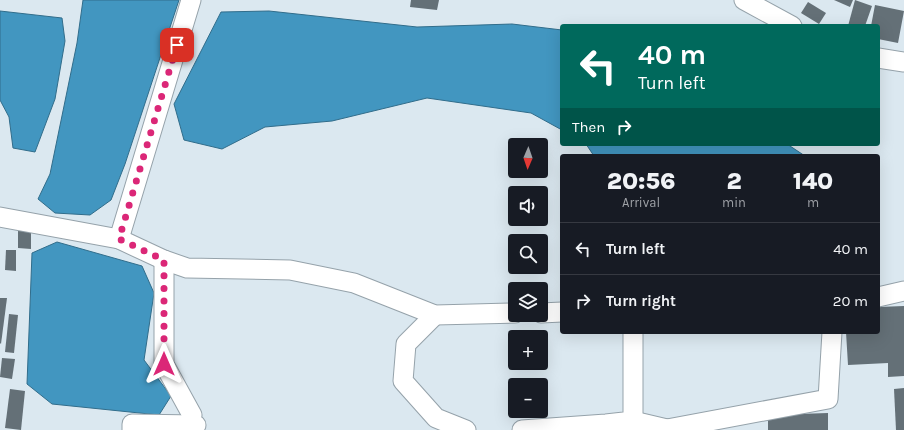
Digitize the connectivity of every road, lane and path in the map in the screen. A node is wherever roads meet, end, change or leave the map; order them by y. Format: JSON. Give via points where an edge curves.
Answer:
{"nodes":[{"id":1,"x":190,"y":0,"type":"edge"},
{"id":2,"x":744,"y":0,"type":"edge"},
{"id":3,"x":788,"y":24,"type":"edge"},
{"id":4,"x":880,"y":58,"type":"edge"},
{"id":5,"x":904,"y":62,"type":"edge"},
{"id":6,"x":0,"y":217,"type":"edge"},
{"id":7,"x":119,"y":239,"type":"junction"},
{"id":8,"x":164,"y":260,"type":"junction"},
{"id":9,"x":904,"y":291,"type":"edge"},
{"id":10,"x":880,"y":297,"type":"edge"},
{"id":11,"x":560,"y":312,"type":"edge"},
{"id":12,"x":508,"y":313,"type":"edge"},
{"id":13,"x":548,"y":313,"type":"edge"},
{"id":14,"x":435,"y":315,"type":"junction"},
{"id":15,"x":634,"y":334,"type":"edge"},
{"id":16,"x":832,"y":334,"type":"edge"},
{"id":17,"x":633,"y":421,"type":"junction"},
{"id":18,"x":667,"y":429,"type":"edge"},
{"id":19,"x":132,"y":430,"type":"edge"},
{"id":20,"x":466,"y":430,"type":"edge"},
{"id":21,"x":522,"y":430,"type":"edge"}],
"edges":[{"from":1,"to":7,"type":"street"},
{"from":2,"to":3,"type":"street"},
{"from":4,"to":5,"type":"street"},
{"from":6,"to":7,"type":"street"},
{"from":7,"to":8,"type":"street"},
{"from":8,"to":14,"type":"street","via":[[187,268],[290,270],[347,281]]},
{"from":8,"to":19,"type":"street","via":[[164,364],[194,420],[132,424]]},
{"from":9,"to":10,"type":"street"},
{"from":11,"to":13,"type":"street"},
{"from":12,"to":14,"type":"street"},
{"from":14,"to":20,"type":"street","via":[[406,344],[403,381],[436,418]]},
{"from":15,"to":17,"type":"street"},
{"from":16,"to":18,"type":"street","via":[[828,399]]},
{"from":17,"to":18,"type":"street"},
{"from":17,"to":21,"type":"street"}]}
